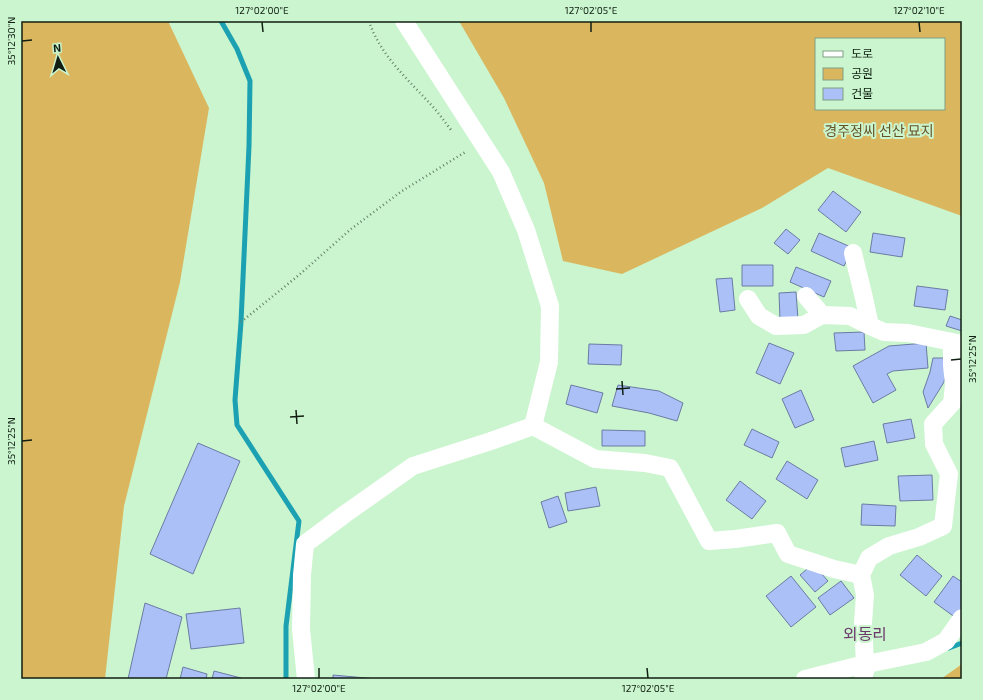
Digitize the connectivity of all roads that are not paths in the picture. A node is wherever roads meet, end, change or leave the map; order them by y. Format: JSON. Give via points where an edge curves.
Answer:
{"nodes":[{"id":1,"x":404,"y":21,"type":"edge"},
{"id":2,"x":853,"y":253,"type":"dead end"},
{"id":3,"x":806,"y":296,"type":"dead end"},
{"id":4,"x":748,"y":298,"type":"dead end"},
{"id":5,"x":822,"y":315,"type":"junction"},
{"id":6,"x":870,"y":326,"type":"junction"},
{"id":7,"x":957,"y":343,"type":"edge"},
{"id":8,"x":533,"y":426,"type":"junction"},
{"id":9,"x":861,"y":575,"type":"junction"},
{"id":10,"x":962,"y":618,"type":"edge"},
{"id":11,"x":865,"y":669,"type":"edge"},
{"id":12,"x":306,"y":679,"type":"edge"},
{"id":13,"x":805,"y":679,"type":"edge"}],
"edges":[{"from":1,"to":8,"type":"street","via":[[474,146],[501,172],[526,230],[550,306],[549,362]]},
{"from":2,"to":6,"type":"street"},
{"from":3,"to":5,"type":"street"},
{"from":4,"to":5,"type":"street","via":[[759,316],[776,326],[804,325]]},
{"from":5,"to":6,"type":"street","via":[[850,316]]},
{"from":6,"to":7,"type":"street","via":[[884,332],[908,333]]},
{"from":7,"to":9,"type":"street","via":[[952,365],[952,403],[933,424],[934,444],[949,474],[943,526],[879,552],[869,558]]},
{"from":8,"to":9,"type":"street","via":[[595,459],[670,468],[710,541],[777,533],[788,554]]},
{"from":8,"to":12,"type":"street","via":[[413,466],[306,544],[302,575],[301,629]]},
{"from":9,"to":11,"type":"street","via":[[865,595]]},
{"from":10,"to":11,"type":"street","via":[[946,641],[926,652]]},
{"from":11,"to":13,"type":"street"}]}
